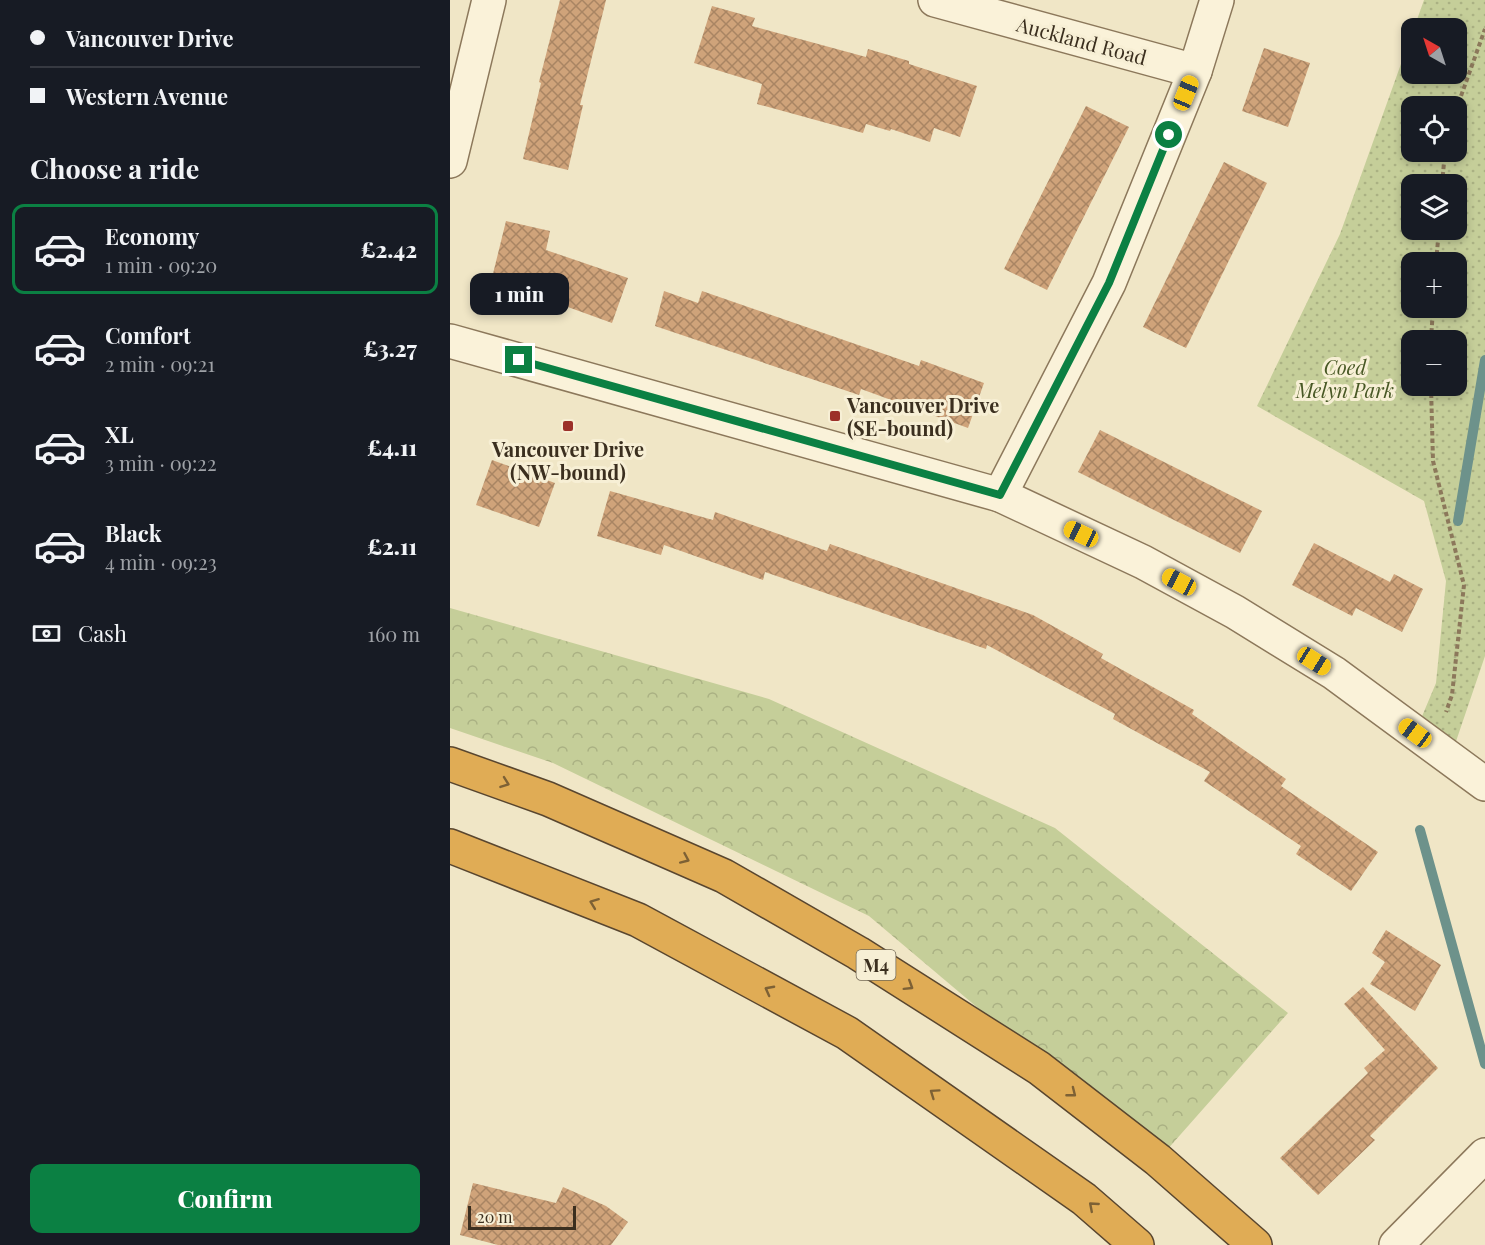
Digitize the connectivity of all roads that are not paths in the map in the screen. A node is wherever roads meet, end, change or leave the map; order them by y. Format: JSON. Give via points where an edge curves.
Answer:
{"nodes":[{"id":1,"x":489,"y":0,"type":"edge"},
{"id":2,"x":935,"y":0,"type":"edge"},
{"id":3,"x":1217,"y":0,"type":"edge"},
{"id":4,"x":1195,"y":71,"type":"junction"},
{"id":5,"x":450,"y":160,"type":"edge"},
{"id":6,"x":450,"y":340,"type":"edge"},
{"id":7,"x":1000,"y":495,"type":"junction"},
{"id":8,"x":450,"y":764,"type":"edge"},
{"id":9,"x":1485,"y":784,"type":"edge"},
{"id":10,"x":450,"y":846,"type":"edge"},
{"id":11,"x":1485,"y":1155,"type":"edge"},
{"id":12,"x":1137,"y":1245,"type":"edge"},
{"id":13,"x":1255,"y":1245,"type":"edge"},
{"id":14,"x":1396,"y":1245,"type":"edge"}],
"edges":[{"from":1,"to":5,"type":"street"},
{"from":2,"to":4,"type":"street","name":"Auckland Road"},
{"from":3,"to":4,"type":"street"},
{"from":4,"to":7,"type":"street","via":[[1109,283]]},
{"from":6,"to":7,"type":"street"},
{"from":7,"to":9,"type":"street","via":[[1143,562],[1235,612],[1334,673]]},
{"from":8,"to":13,"type":"highway","number":"M4","one_way":true,"via":[[548,799],[724,876],[858,953],[1039,1068],[1158,1160]]},
{"from":12,"to":10,"type":"highway","one_way":true,"via":[[1084,1199],[847,1032],[638,920]]},
{"from":11,"to":14,"type":"street"}]}
